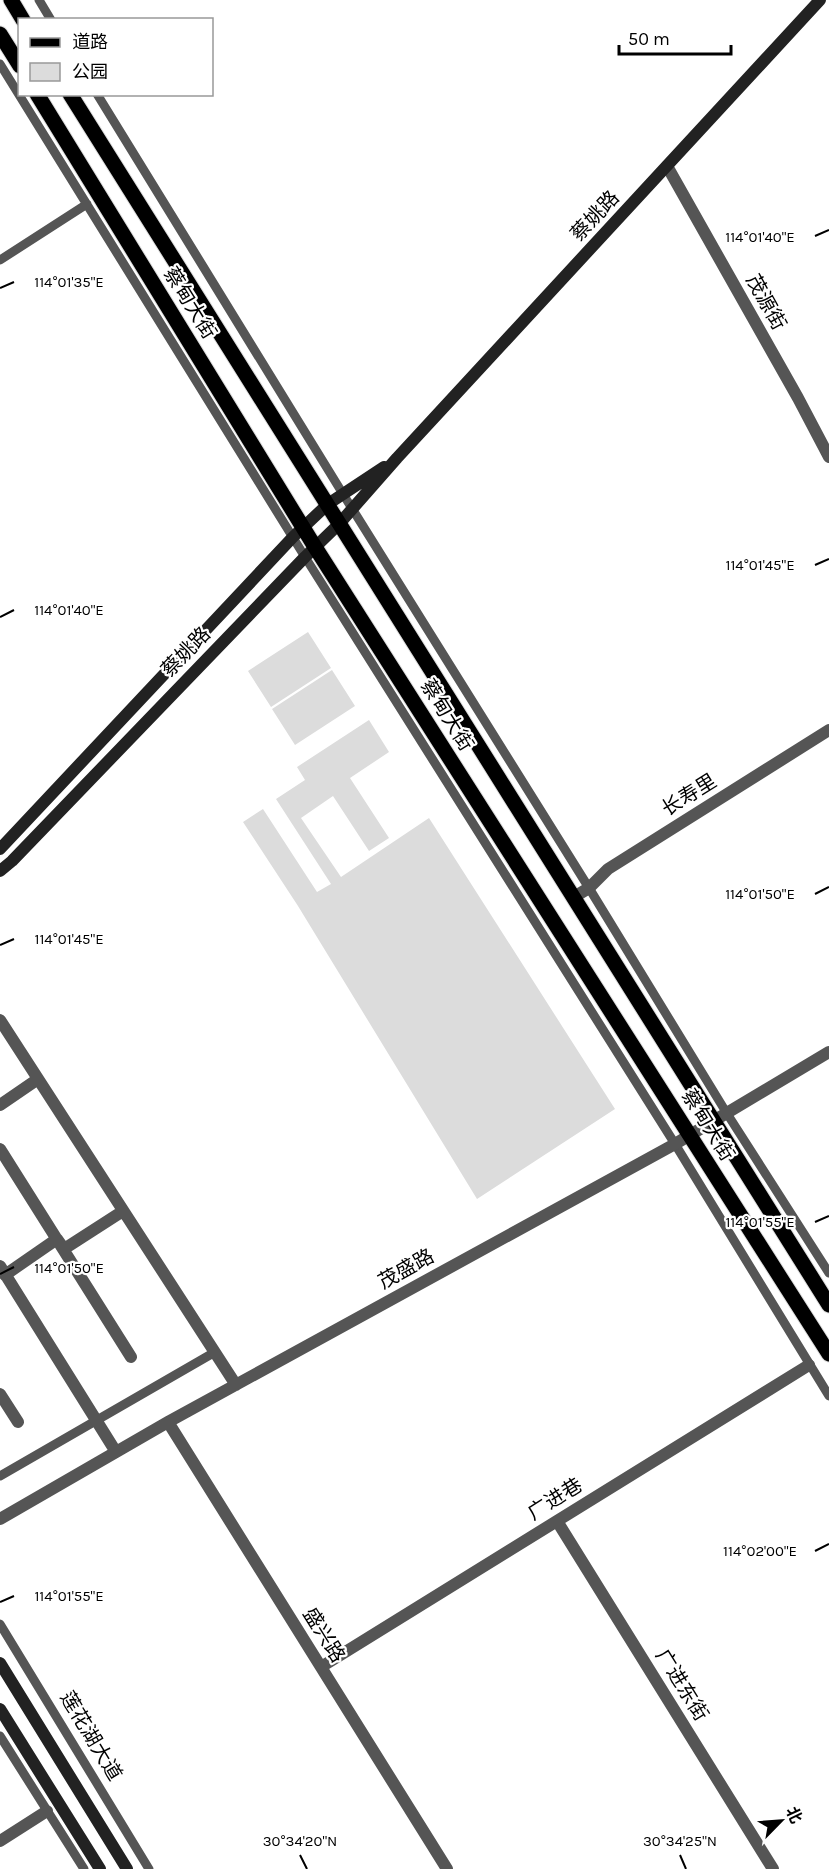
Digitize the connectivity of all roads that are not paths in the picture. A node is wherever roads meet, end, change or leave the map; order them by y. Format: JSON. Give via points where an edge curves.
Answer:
{"nodes":[{"id":1,"x":11,"y":0,"type":"edge"},
{"id":2,"x":39,"y":0,"type":"edge"},
{"id":3,"x":820,"y":0,"type":"edge"},
{"id":4,"x":22,"y":18,"type":"edge"},
{"id":5,"x":50,"y":18,"type":"edge"},
{"id":6,"x":0,"y":34,"type":"edge"},
{"id":7,"x":18,"y":63,"type":"edge"},
{"id":8,"x":0,"y":64,"type":"edge"},
{"id":9,"x":18,"y":93,"type":"edge"},
{"id":10,"x":20,"y":96,"type":"edge"},
{"id":11,"x":38,"y":96,"type":"edge"},
{"id":12,"x":71,"y":96,"type":"edge"},
{"id":13,"x":98,"y":96,"type":"edge"},
{"id":14,"x":667,"y":166,"type":"junction"},
{"id":15,"x":87,"y":204,"type":"junction"},
{"id":16,"x":0,"y":260,"type":"edge"},
{"id":17,"x":829,"y":457,"type":"edge"},
{"id":18,"x":397,"y":458,"type":"junction"},
{"id":19,"x":343,"y":494,"type":"junction"},
{"id":20,"x":328,"y":504,"type":"junction"},
{"id":21,"x":352,"y":509,"type":"junction"},
{"id":22,"x":339,"y":525,"type":"junction"},
{"id":23,"x":298,"y":532,"type":"junction"},
{"id":24,"x":310,"y":552,"type":"junction"},
{"id":25,"x":829,"y":730,"type":"edge"},
{"id":26,"x":0,"y":849,"type":"edge"},
{"id":27,"x":12,"y":861,"type":"junction"},
{"id":28,"x":0,"y":871,"type":"edge"},
{"id":29,"x":589,"y":888,"type":"junction"},
{"id":30,"x":574,"y":897,"type":"junction"},
{"id":31,"x":0,"y":1020,"type":"edge"},
{"id":32,"x":829,"y":1052,"type":"edge"},
{"id":33,"x":38,"y":1079,"type":"junction"},
{"id":34,"x":0,"y":1105,"type":"edge"},
{"id":35,"x":720,"y":1116,"type":"junction"},
{"id":36,"x":689,"y":1135,"type":"junction"},
{"id":37,"x":675,"y":1144,"type":"junction"},
{"id":38,"x":0,"y":1149,"type":"edge"},
{"id":39,"x":123,"y":1211,"type":"junction"},
{"id":40,"x":60,"y":1244,"type":"junction"},
{"id":41,"x":829,"y":1273,"type":"edge"},
{"id":42,"x":4,"y":1277,"type":"edge"},
{"id":43,"x":829,"y":1305,"type":"edge"},
{"id":44,"x":215,"y":1352,"type":"junction"},
{"id":45,"x":829,"y":1354,"type":"edge"},
{"id":46,"x":131,"y":1357,"type":"dead end"},
{"id":47,"x":809,"y":1365,"type":"junction"},
{"id":48,"x":236,"y":1385,"type":"junction"},
{"id":49,"x":0,"y":1394,"type":"edge"},
{"id":50,"x":829,"y":1396,"type":"edge"},
{"id":51,"x":96,"y":1420,"type":"junction"},
{"id":52,"x":18,"y":1422,"type":"dead end"},
{"id":53,"x":168,"y":1422,"type":"junction"},
{"id":54,"x":116,"y":1452,"type":"junction"},
{"id":55,"x":0,"y":1476,"type":"edge"},
{"id":56,"x":0,"y":1519,"type":"edge"},
{"id":57,"x":557,"y":1521,"type":"junction"},
{"id":58,"x":0,"y":1624,"type":"edge"},
{"id":59,"x":0,"y":1663,"type":"edge"},
{"id":60,"x":321,"y":1667,"type":"junction"},
{"id":61,"x":0,"y":1709,"type":"edge"},
{"id":62,"x":0,"y":1736,"type":"edge"},
{"id":63,"x":47,"y":1811,"type":"junction"},
{"id":64,"x":0,"y":1841,"type":"edge"},
{"id":65,"x":84,"y":1869,"type":"edge"},
{"id":66,"x":100,"y":1869,"type":"edge"},
{"id":67,"x":127,"y":1869,"type":"edge"},
{"id":68,"x":149,"y":1869,"type":"edge"},
{"id":69,"x":447,"y":1869,"type":"edge"},
{"id":70,"x":773,"y":1869,"type":"edge"}],
"edges":[{"from":1,"to":4,"type":"main road"},
{"from":2,"to":5,"type":"lane"},
{"from":3,"to":14,"type":"street","name":"蔡姚路"},
{"from":6,"to":7,"type":"main road"},
{"from":8,"to":9,"type":"lane"},
{"from":10,"to":15,"type":"lane"},
{"from":11,"to":23,"type":"main road","name":"蔡甸大街"},
{"from":12,"to":20,"type":"main road","name":"蔡甸大街"},
{"from":13,"to":19,"type":"lane"},
{"from":14,"to":17,"type":"street","name":"茂源街"},
{"from":14,"to":18,"type":"street","name":"蔡姚路"},
{"from":15,"to":16,"type":"lane"},
{"from":15,"to":23,"type":"lane"},
{"from":18,"to":19,"type":"street","name":"蔡姚路"},
{"from":18,"to":21,"type":"street","name":"蔡姚路"},
{"from":19,"to":20,"type":"street","name":"蔡姚路"},
{"from":19,"to":21,"type":"lane"},
{"from":20,"to":22,"type":"main road","name":"蔡甸大街"},
{"from":20,"to":23,"type":"street","name":"蔡姚路"},
{"from":21,"to":22,"type":"street","name":"蔡姚路"},
{"from":21,"to":29,"type":"lane"},
{"from":22,"to":24,"type":"street","name":"蔡姚路"},
{"from":22,"to":30,"type":"main road","name":"蔡甸大街"},
{"from":23,"to":24,"type":"main road","name":"蔡甸大街"},
{"from":23,"to":26,"type":"street","name":"蔡姚路"},
{"from":24,"to":27,"type":"street","name":"蔡姚路"},
{"from":24,"to":36,"type":"main road","name":"蔡甸大街"},
{"from":24,"to":37,"type":"lane"},
{"from":25,"to":29,"type":"street","name":"长寿里","via":[[608,869]]},
{"from":26,"to":27,"type":"street"},
{"from":27,"to":28,"type":"street","name":"蔡姚路"},
{"from":29,"to":30,"type":"street","name":"长寿里"},
{"from":29,"to":35,"type":"lane"},
{"from":30,"to":35,"type":"main road","name":"蔡甸大街"},
{"from":31,"to":33,"type":"street"},
{"from":32,"to":35,"type":"street","name":"茂盛路"},
{"from":33,"to":34,"type":"street"},
{"from":33,"to":39,"type":"street"},
{"from":35,"to":36,"type":"street","name":"茂盛路"},
{"from":35,"to":41,"type":"lane"},
{"from":35,"to":43,"type":"main road","name":"蔡甸大街"},
{"from":36,"to":37,"type":"street","name":"茂盛路"},
{"from":36,"to":45,"type":"main road","name":"蔡甸大街"},
{"from":37,"to":47,"type":"lane"},
{"from":37,"to":48,"type":"street","name":"茂盛路"},
{"from":38,"to":40,"type":"street"},
{"from":39,"to":40,"type":"street"},
{"from":39,"to":44,"type":"street"},
{"from":40,"to":42,"type":"street"},
{"from":40,"to":46,"type":"street"},
{"from":42,"to":51,"type":"street"},
{"from":44,"to":48,"type":"street"},
{"from":44,"to":51,"type":"lane"},
{"from":47,"to":50,"type":"lane"},
{"from":47,"to":57,"type":"street","name":"广进巷"},
{"from":48,"to":53,"type":"street","name":"茂盛路"},
{"from":49,"to":52,"type":"street"},
{"from":51,"to":54,"type":"street"},
{"from":51,"to":55,"type":"lane"},
{"from":53,"to":54,"type":"street","name":"茂盛路"},
{"from":53,"to":60,"type":"street","name":"盛兴路"},
{"from":54,"to":56,"type":"street","name":"茂盛路"},
{"from":57,"to":60,"type":"street","name":"广进巷"},
{"from":57,"to":70,"type":"street","name":"广进东街"},
{"from":58,"to":68,"type":"lane","name":"莲花湖大道"},
{"from":59,"to":67,"type":"street","name":"莲花湖大道"},
{"from":60,"to":69,"type":"street","name":"盛兴路"},
{"from":61,"to":66,"type":"street"},
{"from":62,"to":63,"type":"lane"},
{"from":63,"to":64,"type":"street"},
{"from":63,"to":65,"type":"lane"}]}
